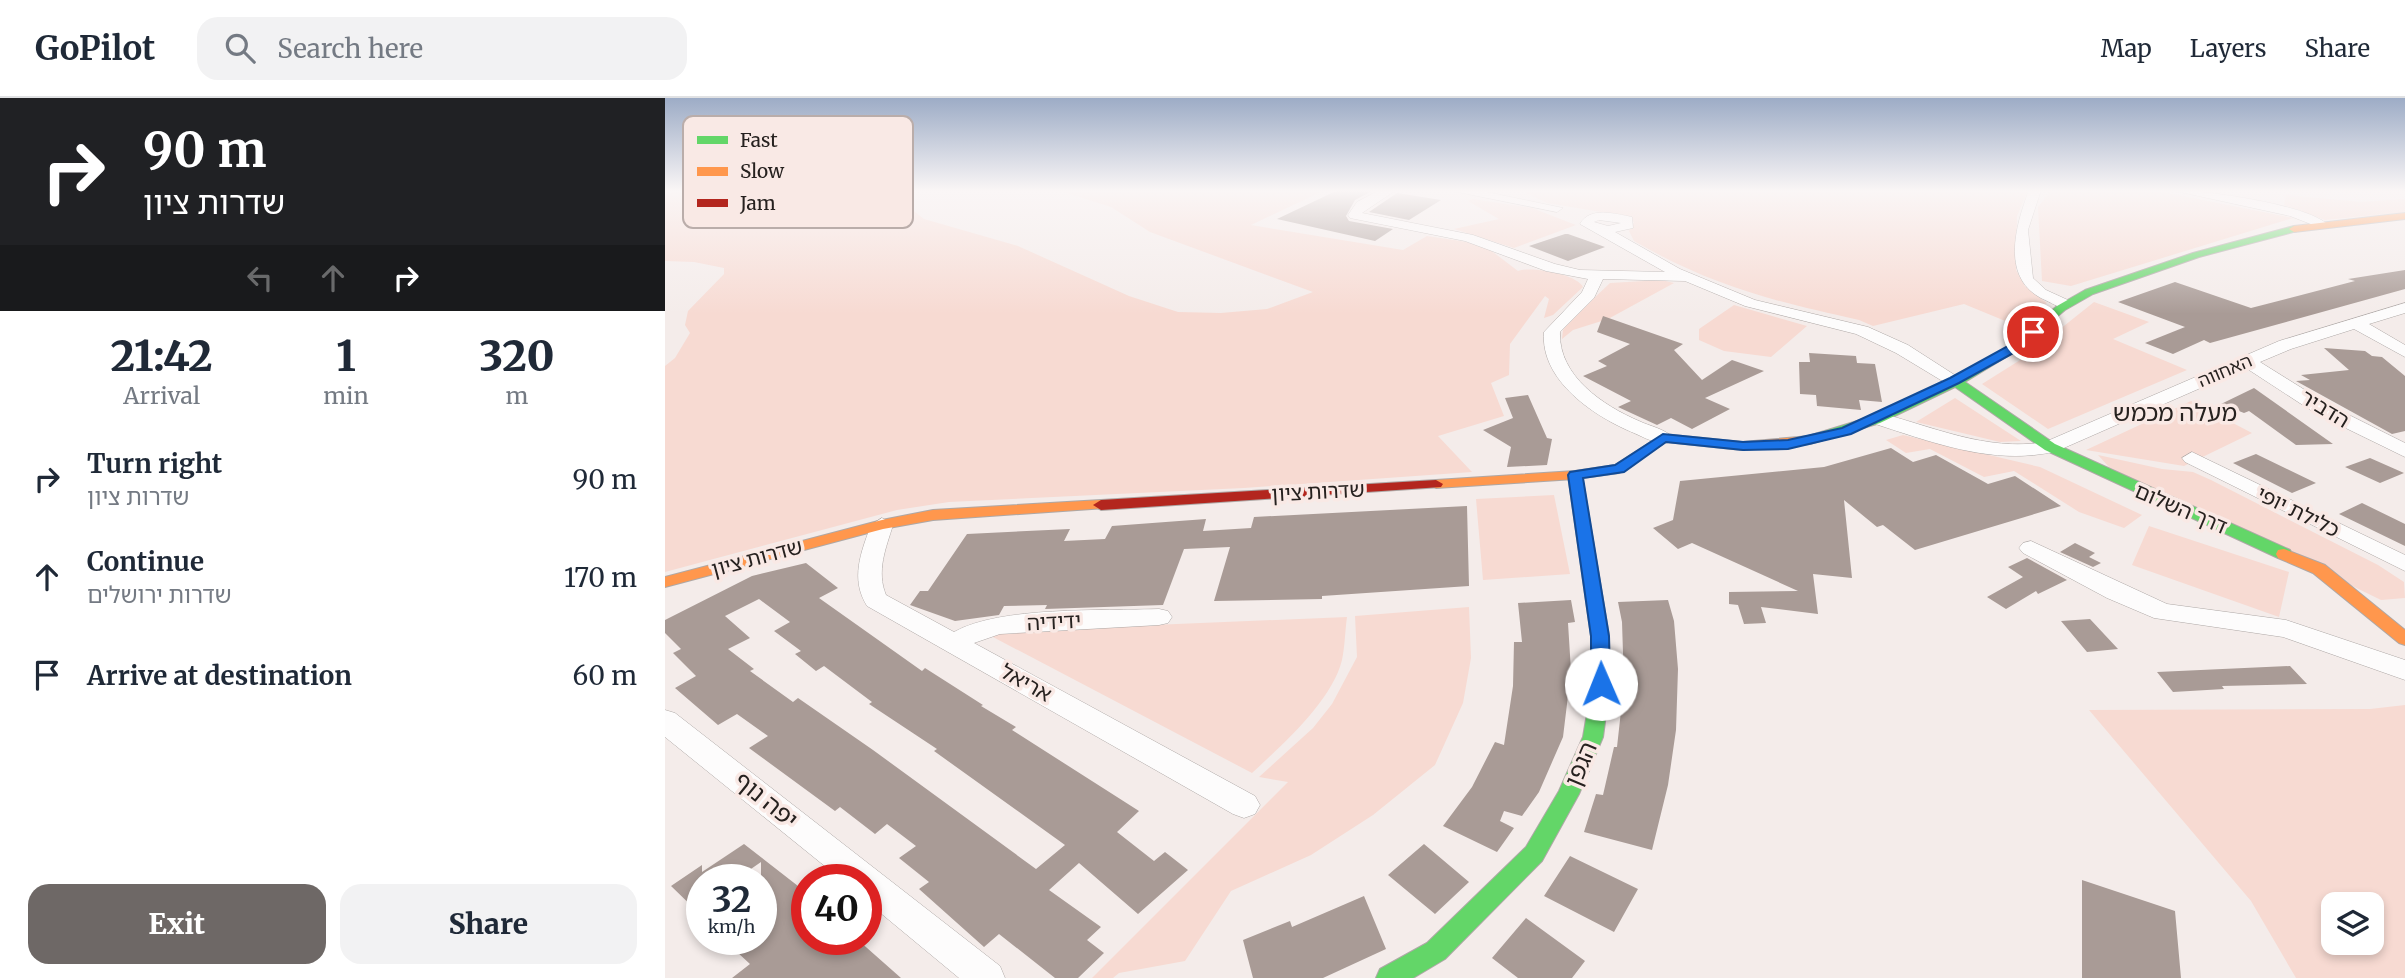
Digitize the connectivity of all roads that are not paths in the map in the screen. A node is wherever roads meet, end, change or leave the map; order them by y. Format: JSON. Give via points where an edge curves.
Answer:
{"nodes":[{"id":1,"x":1434,"y":231,"type":"edge"},
{"id":2,"x":1603,"y":231,"type":"edge"},
{"id":3,"x":1624,"y":231,"type":"edge"},
{"id":4,"x":2021,"y":231,"type":"edge"},
{"id":5,"x":2283,"y":231,"type":"edge"},
{"id":6,"x":1627,"y":244,"type":"junction"},
{"id":7,"x":1654,"y":260,"type":"junction"},
{"id":8,"x":1635,"y":276,"type":"junction"},
{"id":9,"x":1596,"y":277,"type":"junction"},
{"id":10,"x":1688,"y":277,"type":"junction"},
{"id":11,"x":2065,"y":304,"type":"junction"},
{"id":12,"x":2405,"y":309,"type":"edge"},
{"id":13,"x":2355,"y":323,"type":"junction"},
{"id":14,"x":2405,"y":352,"type":"edge"},
{"id":15,"x":2247,"y":361,"type":"junction"},
{"id":16,"x":1955,"y":381,"type":"junction"},
{"id":17,"x":1876,"y":418,"type":"junction"},
{"id":18,"x":1663,"y":438,"type":"junction"},
{"id":19,"x":2050,"y":447,"type":"junction"},
{"id":20,"x":2405,"y":451,"type":"edge"},
{"id":21,"x":2192,"y":458,"type":"dead end"},
{"id":22,"x":1575,"y":475,"type":"junction"},
{"id":23,"x":882,"y":525,"type":"junction"},
{"id":24,"x":2031,"y":548,"type":"dead end"},
{"id":25,"x":2405,"y":564,"type":"edge"},
{"id":26,"x":665,"y":582,"type":"edge"},
{"id":27,"x":1159,"y":617,"type":"dead end"},
{"id":28,"x":2400,"y":627,"type":"edge"},
{"id":29,"x":954,"y":643,"type":"junction"},
{"id":30,"x":2405,"y":670,"type":"edge"},
{"id":31,"x":665,"y":721,"type":"edge"},
{"id":32,"x":1244,"y":805,"type":"dead end"},
{"id":33,"x":845,"y":864,"type":"edge"},
{"id":34,"x":882,"y":894,"type":"edge"},
{"id":35,"x":987,"y":978,"type":"edge"},
{"id":36,"x":1389,"y":978,"type":"edge"}],
"edges":[{"from":1,"to":9,"type":"street","via":[[1468,238],[1551,268]]},
{"from":2,"to":6,"type":"street"},
{"from":3,"to":6,"type":"street"},
{"from":4,"to":11,"type":"street","via":[[2026,279],[2041,293]]},
{"from":5,"to":11,"type":"street","via":[[2195,254],[2103,285]]},
{"from":6,"to":7,"type":"street"},
{"from":7,"to":8,"type":"street","via":[[1649,271]]},
{"from":7,"to":10,"type":"street"},
{"from":8,"to":9,"type":"street"},
{"from":8,"to":10,"type":"street"},
{"from":9,"to":18,"type":"street","via":[[1589,297],[1552,332],[1555,353],[1583,397],[1620,421]]},
{"from":10,"to":16,"type":"street","via":[[1750,303],[1862,330]]},
{"from":11,"to":16,"type":"street","via":[[2014,347]]},
{"from":12,"to":13,"type":"street","name":"האחווה"},
{"from":13,"to":14,"type":"street"},
{"from":13,"to":15,"type":"street","name":"האחווה"},
{"from":15,"to":19,"type":"street","name":"האחווה"},
{"from":15,"to":20,"type":"street","name":"הדביר","via":[[2322,409]]},
{"from":16,"to":17,"type":"street"},
{"from":16,"to":19,"type":"street","name":"דרך השלום"},
{"from":17,"to":18,"type":"street","via":[[1846,431],[1788,444],[1743,446]]},
{"from":17,"to":19,"type":"street","name":"האחווה","via":[[2015,452]]},
{"from":18,"to":22,"type":"street","name":"שדרות ציון","via":[[1619,469]]},
{"from":19,"to":28,"type":"street","name":"דרך השלום","via":[[2319,569]]},
{"from":21,"to":25,"type":"street","name":"כלילת יופי"},
{"from":22,"to":23,"type":"street","name":"שדרות ציון","via":[[967,512]]},
{"from":22,"to":36,"type":"street","name":"הגפן","via":[[1600,636],[1601,684],[1593,737],[1569,794],[1534,853],[1436,951]]},
{"from":23,"to":26,"type":"street","name":"שדרות ציון"},
{"from":23,"to":29,"type":"street","name":"אריאל","via":[[868,583],[876,600]]},
{"from":24,"to":30,"type":"street","via":[[2164,612],[2286,629]]},
{"from":27,"to":29,"type":"street","name":"ידידיה","via":[[1000,625],[979,629]]},
{"from":29,"to":32,"type":"street","name":"אריאל"},
{"from":31,"to":33,"type":"street","name":"יפה נוף"},
{"from":34,"to":35,"type":"street","name":"יפה נוף"}]}
